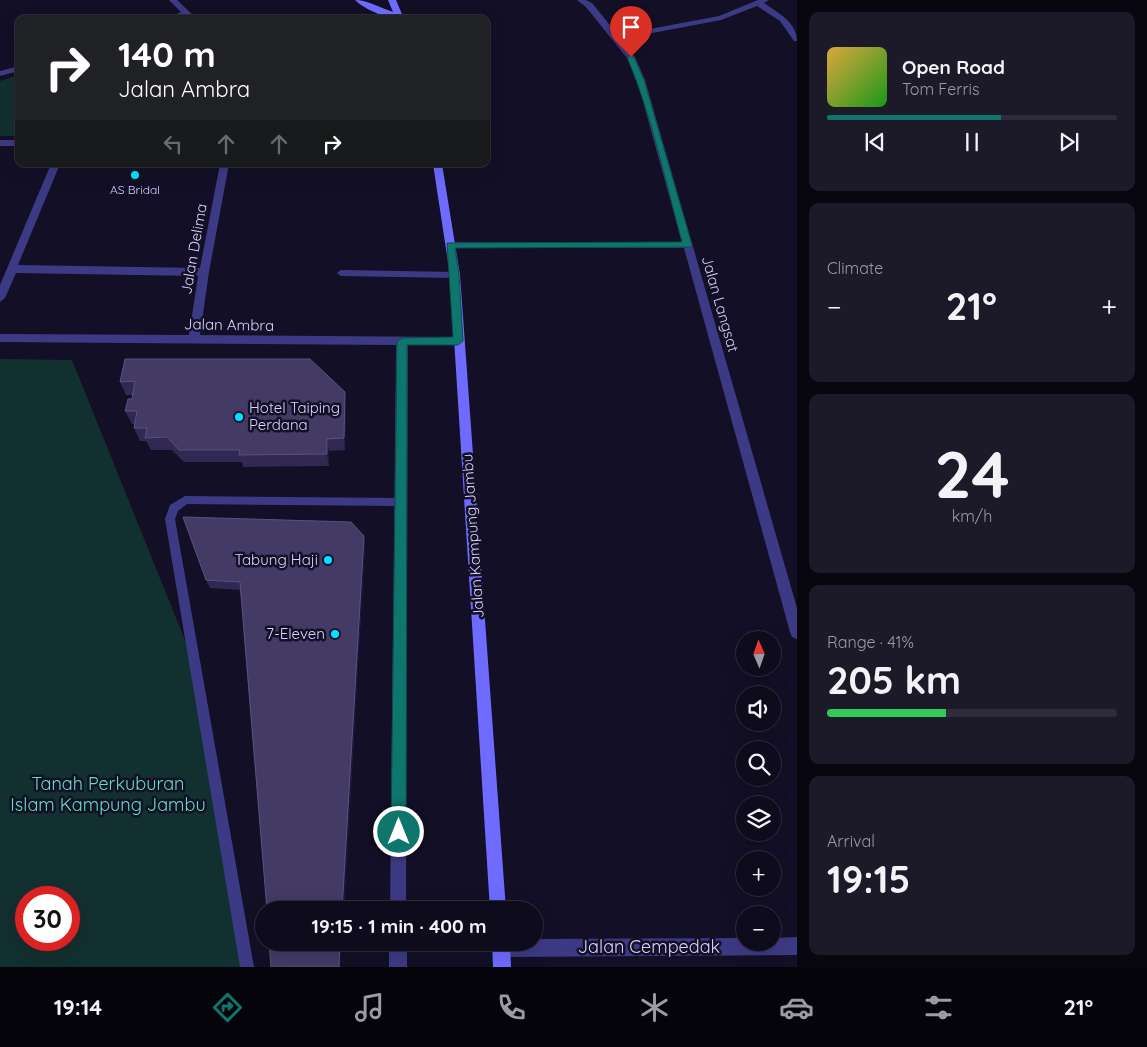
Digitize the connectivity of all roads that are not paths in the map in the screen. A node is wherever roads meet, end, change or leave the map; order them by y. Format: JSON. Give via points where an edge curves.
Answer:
{"nodes":[{"id":1,"x":173,"y":0,"type":"edge"},
{"id":2,"x":359,"y":0,"type":"edge"},
{"id":3,"x":392,"y":0,"type":"edge"},
{"id":4,"x":582,"y":0,"type":"edge"},
{"id":5,"x":762,"y":2,"type":"edge"},
{"id":6,"x":189,"y":15,"type":"edge"},
{"id":7,"x":393,"y":15,"type":"edge"},
{"id":8,"x":398,"y":15,"type":"edge"},
{"id":9,"x":615,"y":38,"type":"junction"},
{"id":10,"x":797,"y":39,"type":"edge"},
{"id":11,"x":15,"y":69,"type":"edge"},
{"id":12,"x":0,"y":74,"type":"edge"},
{"id":13,"x":0,"y":143,"type":"edge"},
{"id":14,"x":15,"y":143,"type":"edge"},
{"id":15,"x":55,"y":167,"type":"edge"},
{"id":16,"x":224,"y":167,"type":"edge"},
{"id":17,"x":437,"y":167,"type":"edge"},
{"id":18,"x":450,"y":245,"type":"junction"},
{"id":19,"x":688,"y":245,"type":"junction"},
{"id":20,"x":13,"y":269,"type":"junction"},
{"id":21,"x":204,"y":272,"type":"junction"},
{"id":22,"x":340,"y":273,"type":"dead end"},
{"id":23,"x":454,"y":275,"type":"junction"},
{"id":24,"x":0,"y":298,"type":"edge"},
{"id":25,"x":0,"y":338,"type":"edge"},
{"id":26,"x":194,"y":339,"type":"junction"},
{"id":27,"x":458,"y":341,"type":"junction"},
{"id":28,"x":402,"y":342,"type":"junction"},
{"id":29,"x":401,"y":502,"type":"junction"},
{"id":30,"x":792,"y":599,"type":"edge"},
{"id":31,"x":797,"y":632,"type":"edge"},
{"id":32,"x":398,"y":901,"type":"edge"},
{"id":33,"x":497,"y":901,"type":"edge"},
{"id":34,"x":543,"y":945,"type":"edge"},
{"id":35,"x":797,"y":946,"type":"edge"},
{"id":36,"x":398,"y":951,"type":"edge"},
{"id":37,"x":501,"y":951,"type":"edge"},
{"id":38,"x":247,"y":967,"type":"edge"},
{"id":39,"x":398,"y":967,"type":"edge"},
{"id":40,"x":502,"y":967,"type":"edge"}],
"edges":[{"from":1,"to":6,"type":"street"},
{"from":2,"to":7,"type":"main road"},
{"from":3,"to":8,"type":"main road"},
{"from":4,"to":9,"type":"street","name":"Jalan Langsat"},
{"from":5,"to":9,"type":"street","via":[[721,18]]},
{"from":5,"to":10,"type":"street","via":[[783,19]]},
{"from":9,"to":19,"type":"street","name":"Jalan Langsat","via":[[631,57],[641,80]]},
{"from":11,"to":12,"type":"street"},
{"from":13,"to":14,"type":"street"},
{"from":15,"to":20,"type":"street"},
{"from":16,"to":21,"type":"street","name":"Jalan Delima"},
{"from":17,"to":18,"type":"main road","name":"Jalan Kampung Jambu"},
{"from":18,"to":19,"type":"street"},
{"from":18,"to":23,"type":"main road","name":"Jalan Kampung Jambu"},
{"from":19,"to":30,"type":"street","name":"Jalan Langsat"},
{"from":20,"to":21,"type":"street"},
{"from":20,"to":24,"type":"street"},
{"from":21,"to":26,"type":"street","name":"Jalan Delima"},
{"from":22,"to":23,"type":"lane"},
{"from":23,"to":27,"type":"main road","name":"Jalan Kampung Jambu"},
{"from":25,"to":26,"type":"street","name":"Jalan Ambra"},
{"from":26,"to":28,"type":"street","name":"Jalan Ambra"},
{"from":27,"to":28,"type":"street","name":"Jalan Ambra"},
{"from":27,"to":33,"type":"main road","name":"Jalan Kampung Jambu"},
{"from":28,"to":29,"type":"street"},
{"from":29,"to":32,"type":"street"},
{"from":29,"to":38,"type":"lane","via":[[185,500],[174,508],[170,519]]},
{"from":30,"to":31,"type":"street","name":"Jalan Langsat"},
{"from":34,"to":35,"type":"street","name":"Jalan Cempedak"},
{"from":36,"to":39,"type":"street"},
{"from":37,"to":40,"type":"main road"}]}
